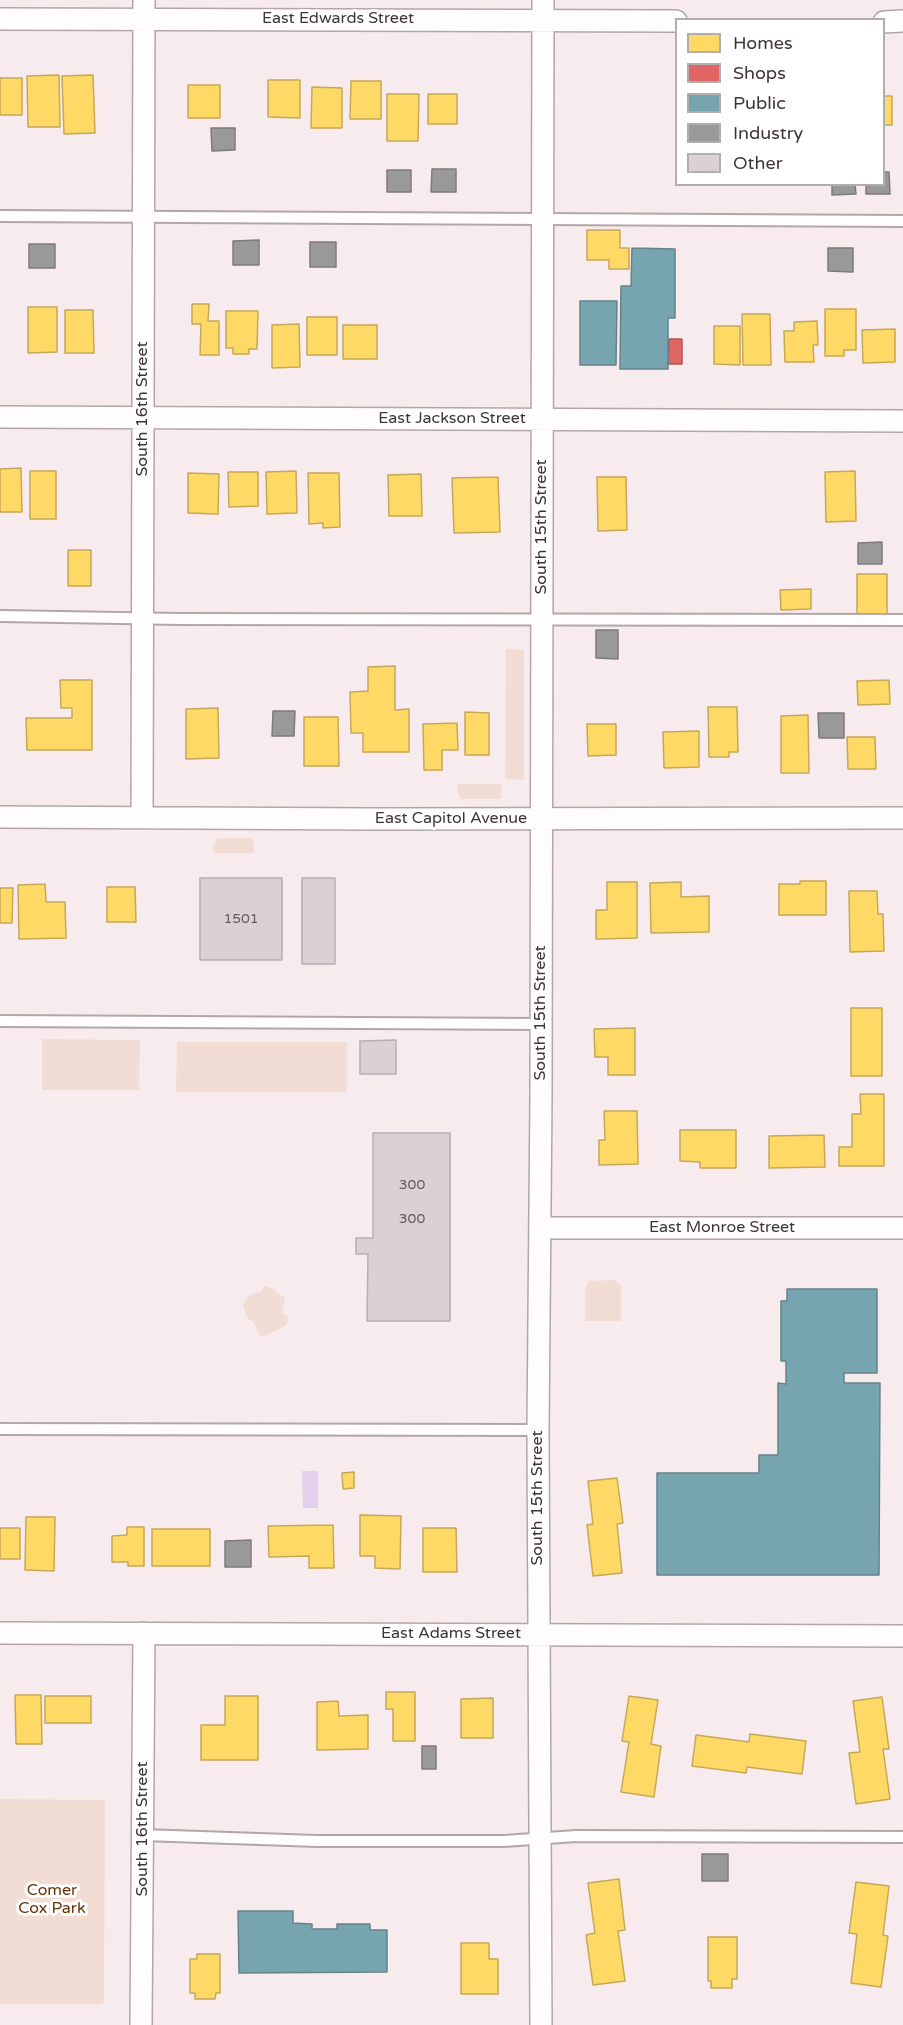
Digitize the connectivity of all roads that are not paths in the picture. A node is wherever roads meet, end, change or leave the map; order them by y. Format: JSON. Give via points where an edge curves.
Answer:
{"nodes":[{"id":1,"x":144,"y":9,"type":"edge"},
{"id":2,"x":543,"y":10,"type":"edge"},
{"id":3,"x":0,"y":19,"type":"edge"},
{"id":4,"x":675,"y":21,"type":"edge"},
{"id":5,"x":903,"y":21,"type":"edge"},
{"id":6,"x":885,"y":22,"type":"edge"},
{"id":7,"x":0,"y":216,"type":"edge"},
{"id":8,"x":144,"y":216,"type":"junction"},
{"id":9,"x":541,"y":220,"type":"junction"},
{"id":10,"x":903,"y":221,"type":"edge"},
{"id":11,"x":0,"y":417,"type":"edge"},
{"id":12,"x":143,"y":418,"type":"junction"},
{"id":13,"x":542,"y":420,"type":"junction"},
{"id":14,"x":903,"y":421,"type":"edge"},
{"id":15,"x":0,"y":616,"type":"edge"},
{"id":16,"x":144,"y":617,"type":"junction"},
{"id":17,"x":542,"y":619,"type":"junction"},
{"id":18,"x":903,"y":620,"type":"edge"},
{"id":19,"x":0,"y":817,"type":"edge"},
{"id":20,"x":142,"y":818,"type":"junction"},
{"id":21,"x":903,"y":818,"type":"edge"},
{"id":22,"x":541,"y":819,"type":"junction"},
{"id":23,"x":0,"y":1021,"type":"edge"},
{"id":24,"x":541,"y":1024,"type":"junction"},
{"id":25,"x":540,"y":1227,"type":"junction"},
{"id":26,"x":903,"y":1228,"type":"edge"},
{"id":27,"x":0,"y":1429,"type":"edge"},
{"id":28,"x":538,"y":1430,"type":"junction"},
{"id":29,"x":0,"y":1632,"type":"edge"},
{"id":30,"x":144,"y":1633,"type":"junction"},
{"id":31,"x":539,"y":1635,"type":"junction"},
{"id":32,"x":903,"y":1636,"type":"edge"},
{"id":33,"x":142,"y":1835,"type":"junction"},
{"id":34,"x":903,"y":1837,"type":"edge"},
{"id":35,"x":540,"y":1839,"type":"junction"},
{"id":36,"x":141,"y":2025,"type":"edge"},
{"id":37,"x":541,"y":2025,"type":"edge"}],
"edges":[{"from":1,"to":2,"type":"street","name":"East Edwards Street"},
{"from":1,"to":3,"type":"street","name":"East Edwards Street"},
{"from":1,"to":8,"type":"street","name":"South 16th Street"},
{"from":2,"to":4,"type":"street","name":"East Edwards Street"},
{"from":2,"to":9,"type":"street","name":"South 15th Street"},
{"from":5,"to":6,"type":"street"},
{"from":7,"to":8,"type":"lane"},
{"from":8,"to":9,"type":"lane"},
{"from":8,"to":12,"type":"street","name":"South 16th Street"},
{"from":9,"to":10,"type":"lane"},
{"from":9,"to":13,"type":"street","name":"South 15th Street"},
{"from":11,"to":12,"type":"street","name":"East Jackson Street"},
{"from":12,"to":13,"type":"street","name":"East Jackson Street"},
{"from":12,"to":16,"type":"street","name":"South 16th Street"},
{"from":13,"to":14,"type":"street","name":"East Jackson Street"},
{"from":13,"to":17,"type":"street","name":"South 15th Street"},
{"from":15,"to":16,"type":"lane"},
{"from":16,"to":17,"type":"lane"},
{"from":16,"to":20,"type":"street","name":"South 16th Street"},
{"from":17,"to":18,"type":"lane"},
{"from":17,"to":22,"type":"street","name":"South 15th Street"},
{"from":19,"to":20,"type":"street","name":"East Capitol Avenue"},
{"from":20,"to":22,"type":"street","name":"East Capitol Avenue"},
{"from":21,"to":22,"type":"street","name":"East Capitol Avenue"},
{"from":22,"to":24,"type":"street","name":"South 15th Street"},
{"from":23,"to":24,"type":"lane"},
{"from":24,"to":25,"type":"street","name":"South 15th Street"},
{"from":25,"to":26,"type":"street","name":"East Monroe Street"},
{"from":25,"to":28,"type":"street","name":"South 15th Street"},
{"from":27,"to":28,"type":"lane"},
{"from":28,"to":31,"type":"street","name":"South 15th Street"},
{"from":29,"to":30,"type":"street","name":"East Adams Street"},
{"from":30,"to":31,"type":"street","name":"East Adams Street"},
{"from":30,"to":33,"type":"street","name":"South 16th Street"},
{"from":31,"to":32,"type":"street","name":"East Adams Street"},
{"from":31,"to":35,"type":"street","name":"South 15th Street"},
{"from":33,"to":35,"type":"lane","via":[[316,1841]]},
{"from":33,"to":36,"type":"street","name":"South 16th Street"},
{"from":34,"to":35,"type":"lane"},
{"from":35,"to":37,"type":"street","name":"South 15th Street"}]}
